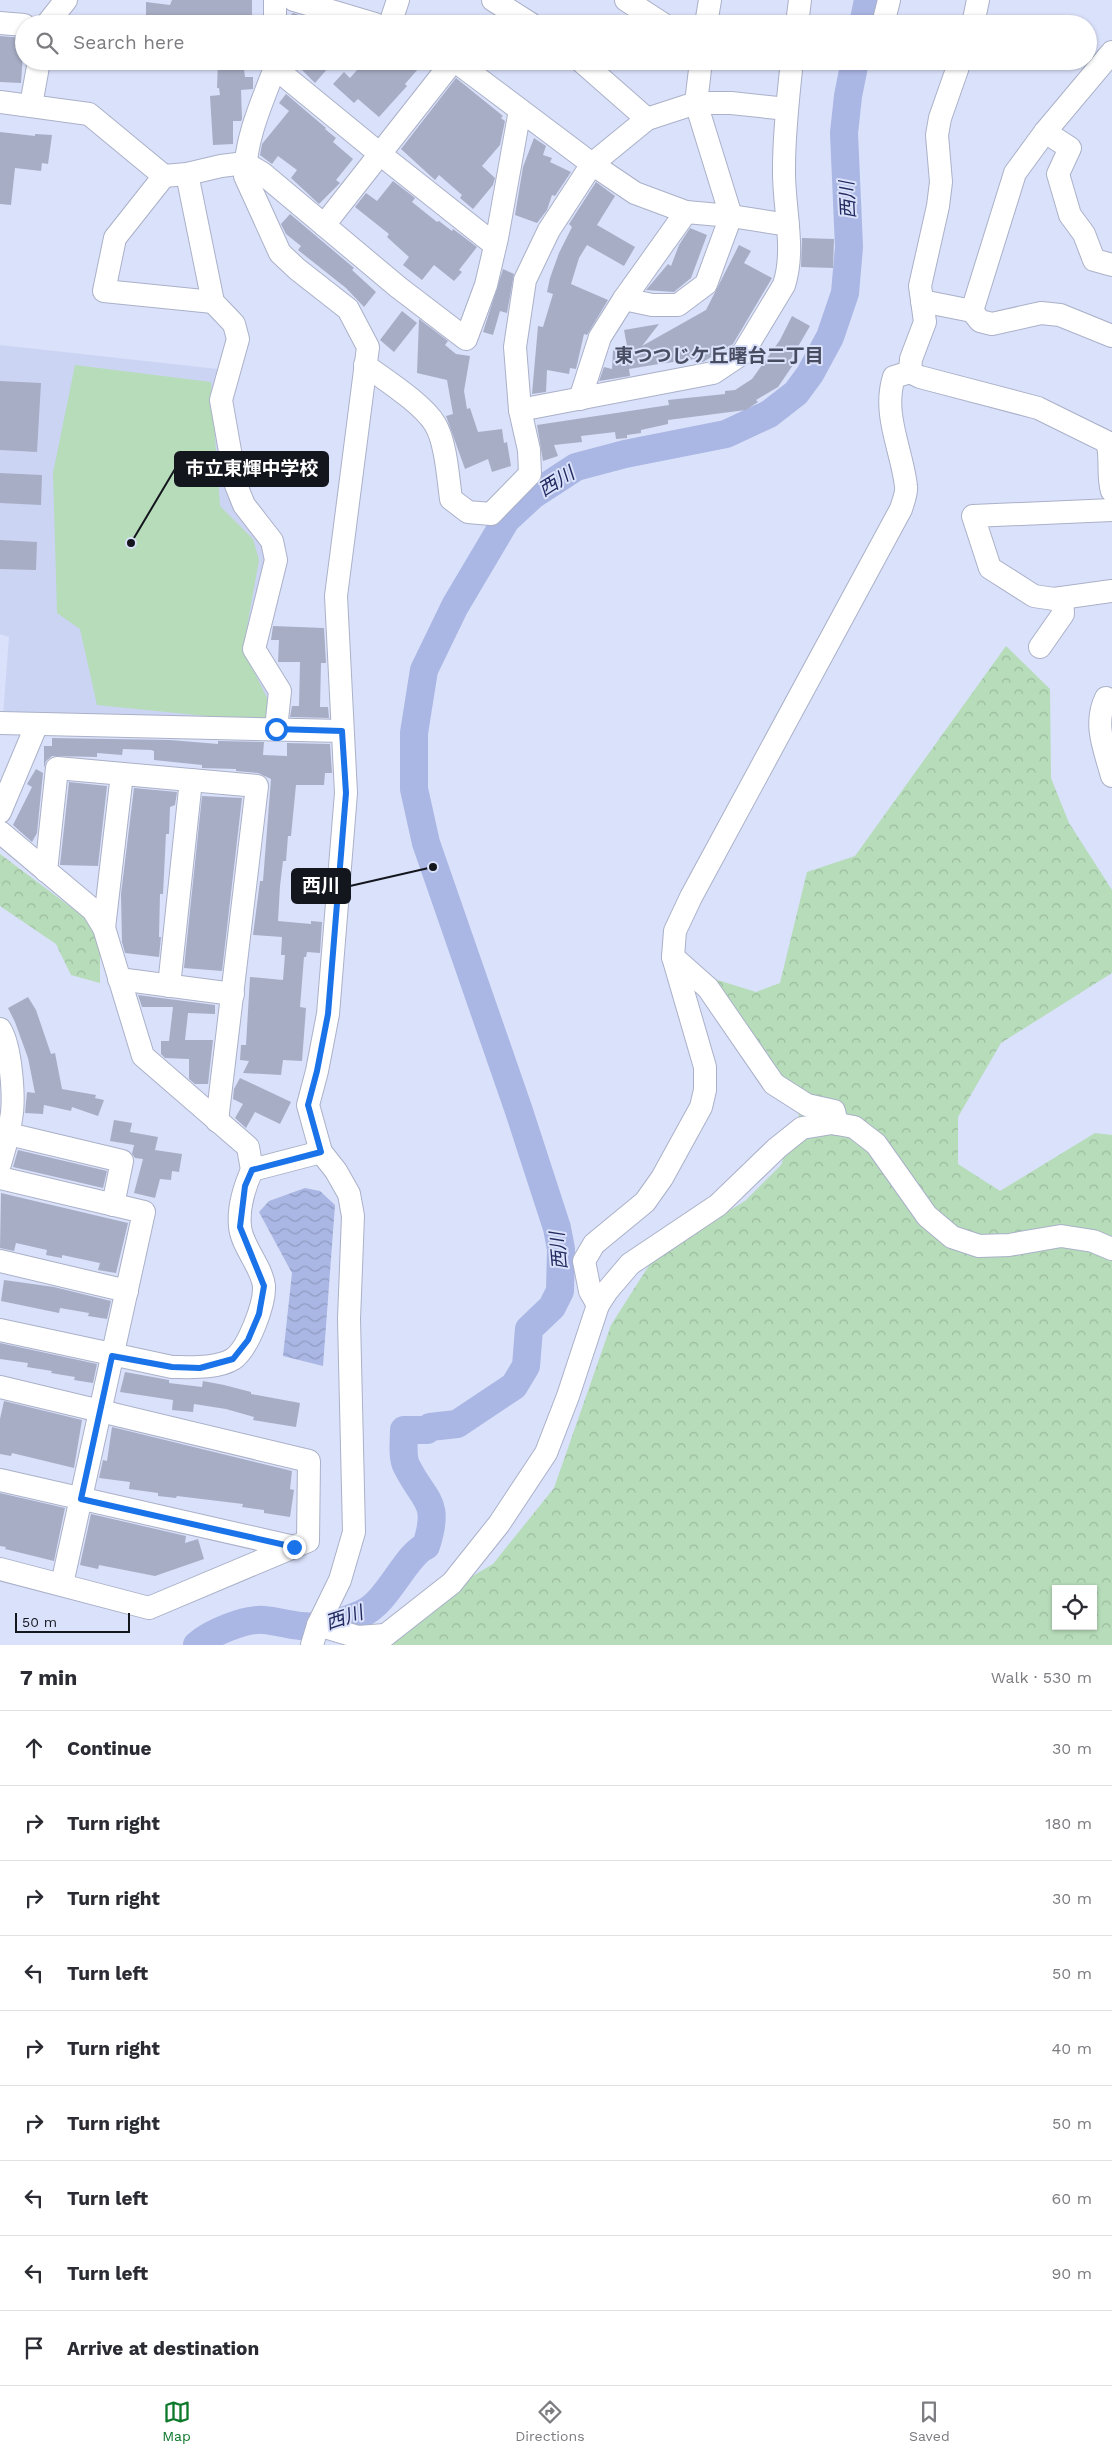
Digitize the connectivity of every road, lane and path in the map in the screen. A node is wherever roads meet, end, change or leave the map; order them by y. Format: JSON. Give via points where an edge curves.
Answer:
{"nodes":[{"id":1,"x":66,"y":0,"type":"edge"},
{"id":2,"x":274,"y":0,"type":"edge"},
{"id":3,"x":294,"y":0,"type":"edge"},
{"id":4,"x":398,"y":0,"type":"edge"},
{"id":5,"x":493,"y":0,"type":"edge"},
{"id":6,"x":626,"y":0,"type":"edge"},
{"id":7,"x":710,"y":0,"type":"edge"},
{"id":8,"x":800,"y":0,"type":"edge"},
{"id":9,"x":888,"y":0,"type":"edge"},
{"id":10,"x":55,"y":15,"type":"edge"},
{"id":11,"x":275,"y":15,"type":"edge"},
{"id":12,"x":345,"y":15,"type":"edge"},
{"id":13,"x":393,"y":15,"type":"edge"},
{"id":14,"x":517,"y":15,"type":"edge"},
{"id":15,"x":649,"y":15,"type":"edge"},
{"id":16,"x":708,"y":15,"type":"edge"},
{"id":17,"x":798,"y":15,"type":"edge"},
{"id":18,"x":885,"y":15,"type":"edge"},
{"id":19,"x":0,"y":23,"type":"edge"},
{"id":20,"x":15,"y":24,"type":"edge"},
{"id":21,"x":1112,"y":52,"type":"edge"},
{"id":22,"x":37,"y":70,"type":"edge"},
{"id":23,"x":273,"y":70,"type":"edge"},
{"id":24,"x":282,"y":70,"type":"edge"},
{"id":25,"x":447,"y":70,"type":"edge"},
{"id":26,"x":466,"y":70,"type":"edge"},
{"id":27,"x":591,"y":70,"type":"edge"},
{"id":28,"x":700,"y":70,"type":"edge"},
{"id":29,"x":791,"y":70,"type":"edge"},
{"id":30,"x":957,"y":70,"type":"edge"},
{"id":31,"x":1097,"y":70,"type":"edge"},
{"id":32,"x":1097,"y":70,"type":"edge"},
{"id":33,"x":0,"y":102,"type":"edge"},
{"id":34,"x":696,"y":103,"type":"junction"},
{"id":35,"x":31,"y":105,"type":"junction"},
{"id":36,"x":787,"y":109,"type":"junction"},
{"id":37,"x":520,"y":110,"type":"junction"},
{"id":38,"x":647,"y":119,"type":"junction"},
{"id":39,"x":1045,"y":132,"type":"junction"},
{"id":40,"x":380,"y":154,"type":"junction"},
{"id":41,"x":245,"y":163,"type":"junction"},
{"id":42,"x":592,"y":164,"type":"junction"},
{"id":43,"x":187,"y":174,"type":"junction"},
{"id":44,"x":164,"y":176,"type":"junction"},
{"id":45,"x":686,"y":212,"type":"junction"},
{"id":46,"x":731,"y":216,"type":"junction"},
{"id":47,"x":324,"y":225,"type":"junction"},
{"id":48,"x":788,"y":225,"type":"junction"},
{"id":49,"x":495,"y":245,"type":"junction"},
{"id":50,"x":1112,"y":265,"type":"edge"},
{"id":51,"x":624,"y":299,"type":"junction"},
{"id":52,"x":922,"y":301,"type":"junction"},
{"id":53,"x":214,"y":302,"type":"junction"},
{"id":54,"x":972,"y":311,"type":"junction"},
{"id":55,"x":1112,"y":336,"type":"edge"},
{"id":56,"x":365,"y":365,"type":"junction"},
{"id":57,"x":910,"y":372,"type":"junction"},
{"id":58,"x":580,"y":399,"type":"junction"},
{"id":59,"x":520,"y":410,"type":"junction"},
{"id":60,"x":1110,"y":438,"type":"edge"},
{"id":61,"x":1112,"y":491,"type":"edge"},
{"id":62,"x":1112,"y":510,"type":"edge"},
{"id":63,"x":1112,"y":591,"type":"edge"},
{"id":64,"x":1062,"y":598,"type":"junction"},
{"id":65,"x":1040,"y":647,"type":"dead end"},
{"id":66,"x":1109,"y":689,"type":"edge"},
{"id":67,"x":0,"y":723,"type":"edge"},
{"id":68,"x":37,"y":724,"type":"junction"},
{"id":69,"x":1112,"y":727,"type":"edge"},
{"id":70,"x":276,"y":729,"type":"junction"},
{"id":71,"x":342,"y":731,"type":"junction"},
{"id":72,"x":122,"y":774,"type":"junction"},
{"id":73,"x":1112,"y":776,"type":"edge"},
{"id":74,"x":191,"y":780,"type":"junction"},
{"id":75,"x":0,"y":812,"type":"edge"},
{"id":76,"x":0,"y":832,"type":"edge"},
{"id":77,"x":46,"y":871,"type":"junction"},
{"id":78,"x":104,"y":928,"type":"junction"},
{"id":79,"x":673,"y":957,"type":"junction"},
{"id":80,"x":119,"y":979,"type":"junction"},
{"id":81,"x":169,"y":986,"type":"junction"},
{"id":82,"x":233,"y":994,"type":"junction"},
{"id":83,"x":0,"y":1029,"type":"edge"},
{"id":84,"x":218,"y":1122,"type":"junction"},
{"id":85,"x":837,"y":1124,"type":"junction"},
{"id":86,"x":4,"y":1133,"type":"edge"},
{"id":87,"x":321,"y":1152,"type":"junction"},
{"id":88,"x":0,"y":1164,"type":"edge"},
{"id":89,"x":252,"y":1170,"type":"junction"},
{"id":90,"x":0,"y":1178,"type":"edge"},
{"id":91,"x":114,"y":1205,"type":"junction"},
{"id":92,"x":1112,"y":1249,"type":"edge"},
{"id":93,"x":0,"y":1261,"type":"edge"},
{"id":94,"x":127,"y":1291,"type":"junction"},
{"id":95,"x":598,"y":1305,"type":"junction"},
{"id":96,"x":0,"y":1330,"type":"edge"},
{"id":97,"x":112,"y":1356,"type":"junction"},
{"id":98,"x":0,"y":1387,"type":"edge"},
{"id":99,"x":100,"y":1411,"type":"junction"},
{"id":100,"x":0,"y":1480,"type":"edge"},
{"id":101,"x":81,"y":1499,"type":"junction"},
{"id":102,"x":294,"y":1547,"type":"junction"},
{"id":103,"x":0,"y":1569,"type":"edge"},
{"id":104,"x":62,"y":1584,"type":"junction"},
{"id":105,"x":315,"y":1635,"type":"edge"},
{"id":106,"x":379,"y":1640,"type":"edge"}],
"edges":[{"from":1,"to":10,"type":"street"},
{"from":2,"to":11,"type":"street"},
{"from":3,"to":12,"type":"street"},
{"from":4,"to":13,"type":"street"},
{"from":5,"to":14,"type":"street"},
{"from":6,"to":15,"type":"street"},
{"from":7,"to":16,"type":"street"},
{"from":8,"to":17,"type":"street"},
{"from":9,"to":18,"type":"street"},
{"from":19,"to":20,"type":"street"},
{"from":21,"to":31,"type":"street"},
{"from":22,"to":35,"type":"street"},
{"from":23,"to":41,"type":"street","via":[[256,116]]},
{"from":24,"to":40,"type":"street"},
{"from":25,"to":40,"type":"street"},
{"from":26,"to":37,"type":"street"},
{"from":27,"to":38,"type":"street"},
{"from":28,"to":34,"type":"street"},
{"from":29,"to":36,"type":"street"},
{"from":30,"to":52,"type":"street","via":[[937,134],[941,182],[920,286]]},
{"from":32,"to":39,"type":"street"},
{"from":33,"to":35,"type":"street"},
{"from":34,"to":36,"type":"street"},
{"from":34,"to":38,"type":"street"},
{"from":34,"to":46,"type":"street"},
{"from":35,"to":44,"type":"street","via":[[90,114]]},
{"from":36,"to":48,"type":"street","via":[[784,169]]},
{"from":37,"to":42,"type":"street"},
{"from":37,"to":49,"type":"street"},
{"from":38,"to":42,"type":"street"},
{"from":39,"to":50,"type":"street","via":[[1070,148],[1058,174],[1070,215],[1084,234],[1094,260]]},
{"from":39,"to":54,"type":"street","via":[[1015,173]]},
{"from":40,"to":47,"type":"street"},
{"from":40,"to":49,"type":"street"},
{"from":41,"to":43,"type":"street"},
{"from":41,"to":47,"type":"street"},
{"from":41,"to":56,"type":"street","via":[[245,176],[280,253],[348,308],[368,347]]},
{"from":42,"to":45,"type":"street","via":[[635,193]]},
{"from":42,"to":59,"type":"street","via":[[549,230],[525,280],[515,347]]},
{"from":43,"to":44,"type":"street"},
{"from":43,"to":53,"type":"street"},
{"from":44,"to":53,"type":"street","via":[[114,238],[104,291]]},
{"from":45,"to":46,"type":"street"},
{"from":45,"to":51,"type":"street"},
{"from":46,"to":48,"type":"street"},
{"from":46,"to":51,"type":"street","via":[[706,284],[678,305],[652,306]]},
{"from":47,"to":49,"type":"street","via":[[466,339],[486,285]]},
{"from":48,"to":58,"type":"street","via":[[784,285],[743,353],[713,373]]},
{"from":51,"to":58,"type":"street","via":[[600,337]]},
{"from":52,"to":54,"type":"street"},
{"from":52,"to":57,"type":"street","via":[[925,322]]},
{"from":53,"to":70,"type":"street","via":[[234,324],[238,339],[221,400],[236,485],[244,505],[272,541],[276,560],[254,649],[280,691]]},
{"from":54,"to":55,"type":"street","via":[[980,321],[992,324],[1041,313],[1060,316]]},
{"from":56,"to":59,"type":"street","via":[[405,394],[435,423],[441,436],[451,499],[468,512],[491,514],[530,474],[529,450]]},
{"from":56,"to":71,"type":"street","via":[[336,596]]},
{"from":57,"to":60,"type":"street","via":[[1038,408]]},
{"from":57,"to":79,"type":"street","via":[[894,377],[890,387],[892,430],[906,488],[901,509],[691,896],[676,931]]},
{"from":58,"to":59,"type":"street"},
{"from":60,"to":61,"type":"street"},
{"from":62,"to":64,"type":"street","via":[[973,516],[990,568],[1034,596]]},
{"from":63,"to":64,"type":"street"},
{"from":64,"to":65,"type":"street","via":[[1063,614]]},
{"from":66,"to":69,"type":"street"},
{"from":66,"to":73,"type":"street","via":[[1100,711],[1099,726]]},
{"from":67,"to":68,"type":"street"},
{"from":68,"to":70,"type":"street"},
{"from":68,"to":75,"type":"street"},
{"from":70,"to":71,"type":"street"},
{"from":71,"to":87,"type":"street","via":[[346,793],[328,1014],[308,1105]]},
{"from":72,"to":74,"type":"street"},
{"from":72,"to":77,"type":"street","via":[[57,768]]},
{"from":72,"to":78,"type":"street"},
{"from":74,"to":81,"type":"street"},
{"from":74,"to":82,"type":"street","via":[[258,786]]},
{"from":76,"to":77,"type":"street"},
{"from":77,"to":78,"type":"street","via":[[93,910]]},
{"from":78,"to":80,"type":"street"},
{"from":79,"to":85,"type":"street","via":[[708,988],[774,1084],[807,1105],[834,1111]]},
{"from":79,"to":95,"type":"street","via":[[705,1067],[705,1090],[701,1107],[662,1178],[645,1202],[594,1244],[584,1261],[590,1291]]},
{"from":80,"to":81,"type":"street"},
{"from":80,"to":84,"type":"street","via":[[143,1056]]},
{"from":81,"to":82,"type":"street"},
{"from":82,"to":84,"type":"street"},
{"from":83,"to":86,"type":"street","via":[[5,1036],[10,1061],[12,1118]]},
{"from":84,"to":89,"type":"street","via":[[248,1147]]},
{"from":85,"to":92,"type":"street","via":[[854,1127],[876,1144],[928,1216],[952,1237],[979,1246],[1061,1236],[1093,1241]]},
{"from":85,"to":95,"type":"street","via":[[802,1128],[718,1205],[630,1264]]},
{"from":86,"to":88,"type":"street"},
{"from":86,"to":91,"type":"street","via":[[122,1161]]},
{"from":87,"to":89,"type":"street"},
{"from":87,"to":105,"type":"street","via":[[350,1194],[353,1216],[349,1319],[354,1532],[340,1580]]},
{"from":89,"to":97,"type":"street","via":[[245,1186],[240,1227],[264,1286],[259,1314],[248,1340],[233,1359],[200,1368],[172,1367]]},
{"from":90,"to":91,"type":"street"},
{"from":91,"to":94,"type":"street","via":[[144,1212]]},
{"from":93,"to":94,"type":"street"},
{"from":94,"to":97,"type":"street"},
{"from":95,"to":106,"type":"street","via":[[546,1453],[499,1524],[452,1582]]},
{"from":96,"to":97,"type":"street"},
{"from":97,"to":99,"type":"street"},
{"from":98,"to":99,"type":"street"},
{"from":99,"to":101,"type":"street"},
{"from":99,"to":102,"type":"street","via":[[309,1461],[308,1541]]},
{"from":100,"to":101,"type":"street"},
{"from":101,"to":102,"type":"street"},
{"from":101,"to":104,"type":"street"},
{"from":102,"to":104,"type":"street","via":[[149,1608]]},
{"from":103,"to":104,"type":"street"},
{"from":105,"to":106,"type":"street"}]}
